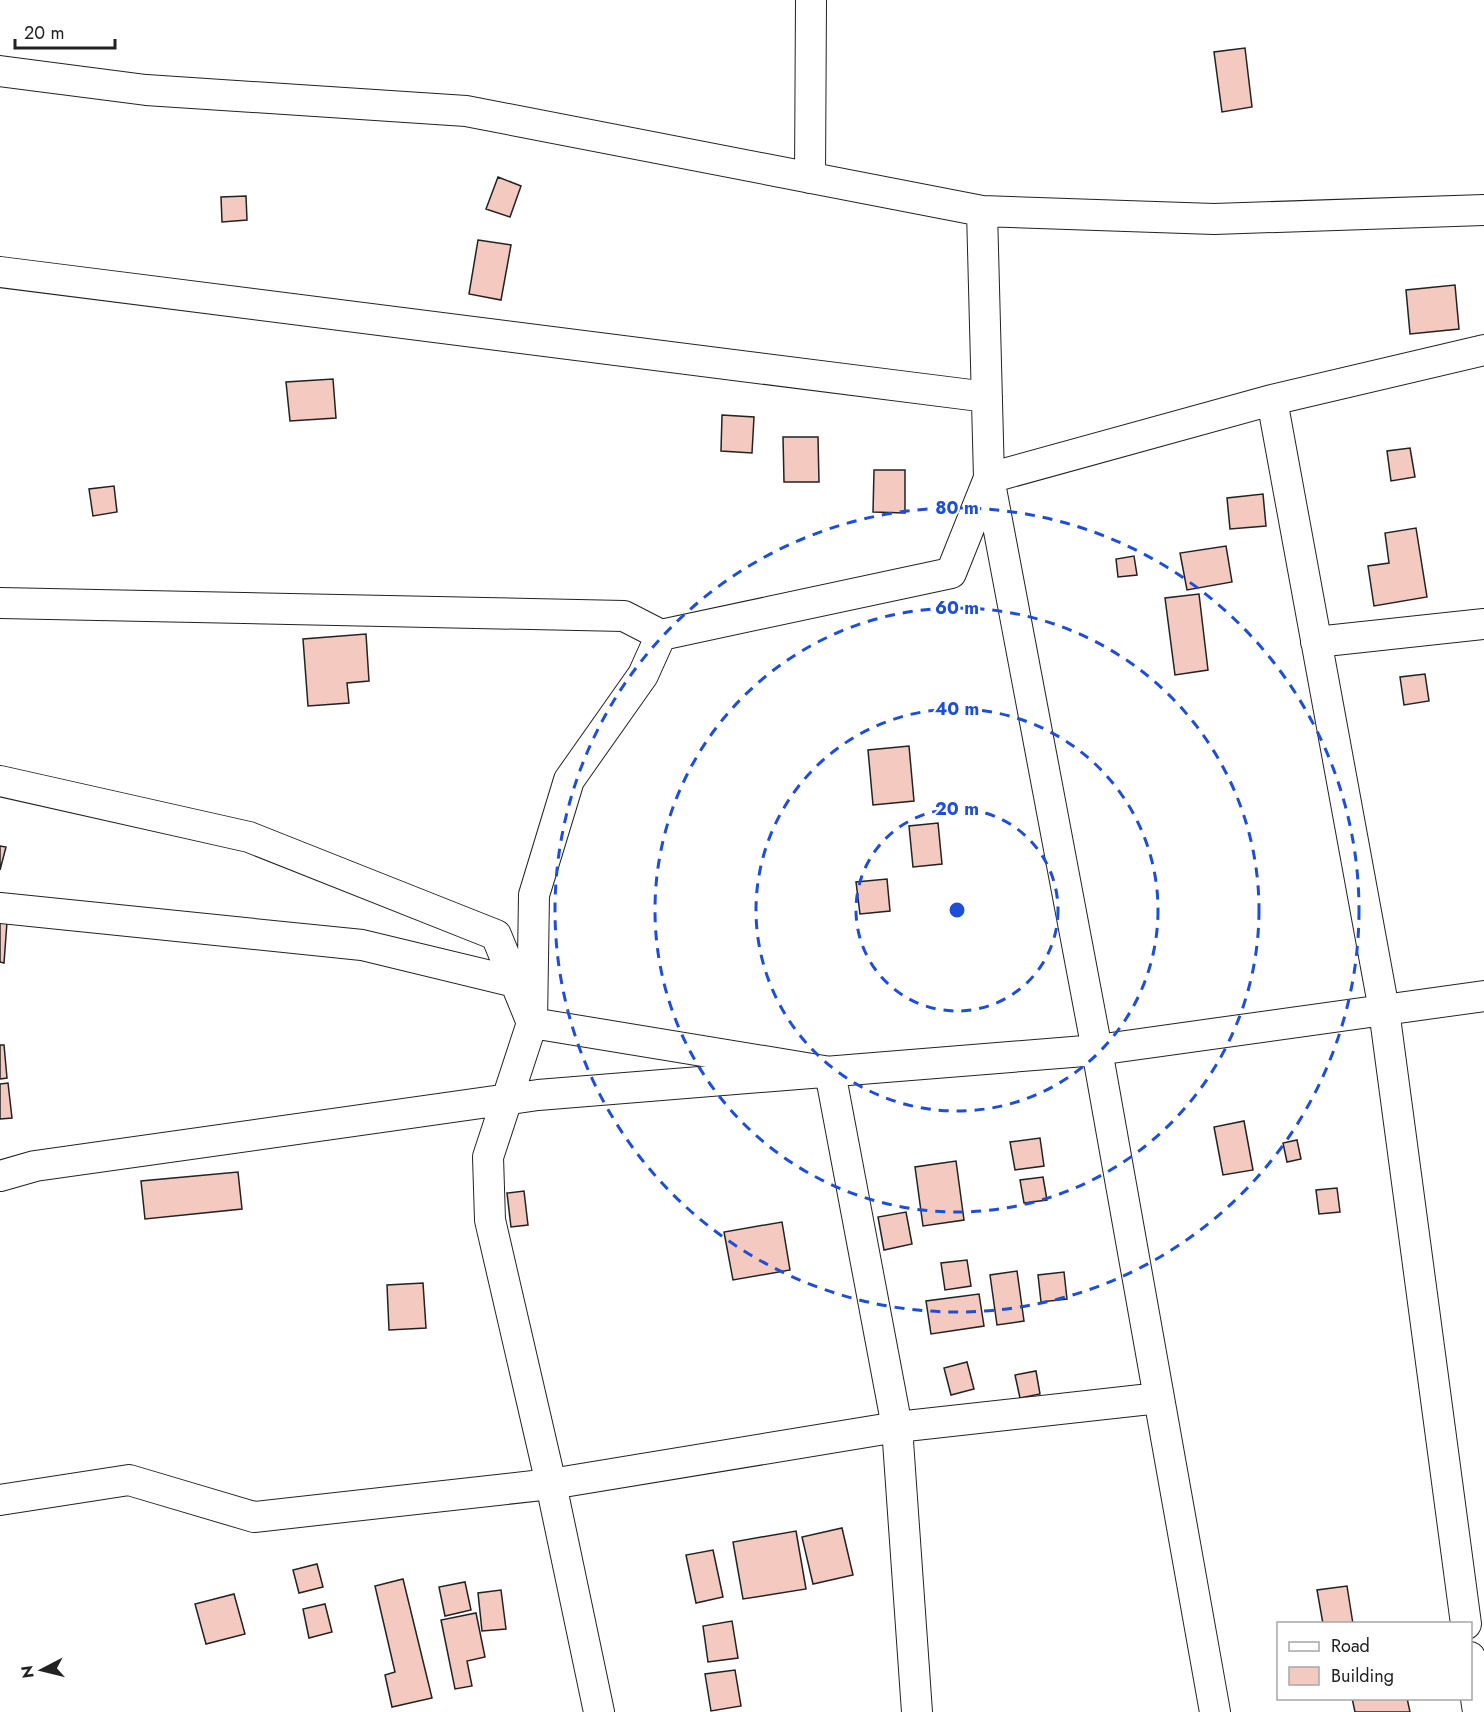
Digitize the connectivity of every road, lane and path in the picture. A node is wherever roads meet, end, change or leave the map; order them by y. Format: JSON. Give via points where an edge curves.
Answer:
{"nodes":[{"id":1,"x":811,"y":0,"type":"edge"},
{"id":2,"x":0,"y":72,"type":"edge"},
{"id":3,"x":810,"y":178,"type":"junction"},
{"id":4,"x":1484,"y":210,"type":"edge"},
{"id":5,"x":982,"y":211,"type":"junction"},
{"id":6,"x":0,"y":272,"type":"edge"},
{"id":7,"x":1484,"y":350,"type":"edge"},
{"id":8,"x":987,"y":397,"type":"junction"},
{"id":9,"x":1272,"y":399,"type":"junction"},
{"id":10,"x":989,"y":478,"type":"junction"},
{"id":11,"x":0,"y":603,"type":"edge"},
{"id":12,"x":1484,"y":624,"type":"edge"},
{"id":13,"x":661,"y":634,"type":"junction"},
{"id":14,"x":1316,"y":642,"type":"junction"},
{"id":15,"x":0,"y":781,"type":"edge"},
{"id":16,"x":0,"y":908,"type":"edge"},
{"id":17,"x":515,"y":982,"type":"junction"},
{"id":18,"x":1484,"y":996,"type":"edge"},
{"id":19,"x":1384,"y":1010,"type":"junction"},
{"id":20,"x":532,"y":1023,"type":"junction"},
{"id":21,"x":1097,"y":1050,"type":"junction"},
{"id":22,"x":830,"y":1072,"type":"junction"},
{"id":23,"x":507,"y":1100,"type":"junction"},
{"id":24,"x":0,"y":1176,"type":"edge"},
{"id":25,"x":1159,"y":1398,"type":"junction"},
{"id":26,"x":897,"y":1427,"type":"junction"},
{"id":27,"x":551,"y":1484,"type":"junction"},
{"id":28,"x":0,"y":1500,"type":"edge"},
{"id":29,"x":1466,"y":1622,"type":"edge"},
{"id":30,"x":1472,"y":1671,"type":"edge"},
{"id":31,"x":599,"y":1712,"type":"edge"},
{"id":32,"x":916,"y":1712,"type":"edge"},
{"id":33,"x":1215,"y":1712,"type":"edge"},
{"id":34,"x":1478,"y":1712,"type":"edge"}],
"edges":[{"from":1,"to":3,"type":"street"},
{"from":2,"to":3,"type":"street","via":[[146,90],[466,111]]},
{"from":3,"to":5,"type":"street"},
{"from":4,"to":5,"type":"street","via":[[1214,219]]},
{"from":5,"to":8,"type":"street"},
{"from":6,"to":8,"type":"street"},
{"from":7,"to":9,"type":"street"},
{"from":8,"to":10,"type":"street"},
{"from":9,"to":10,"type":"street"},
{"from":9,"to":14,"type":"street"},
{"from":10,"to":13,"type":"street","via":[[951,573]]},
{"from":10,"to":21,"type":"street"},
{"from":11,"to":13,"type":"street","via":[[624,616]]},
{"from":12,"to":14,"type":"street"},
{"from":13,"to":20,"type":"street","via":[[643,675],[569,780],[534,895]]},
{"from":14,"to":19,"type":"street"},
{"from":15,"to":17,"type":"street","via":[[249,837],[496,935]]},
{"from":16,"to":17,"type":"street","via":[[362,945]]},
{"from":17,"to":20,"type":"street"},
{"from":18,"to":19,"type":"street"},
{"from":19,"to":21,"type":"street"},
{"from":19,"to":29,"type":"street"},
{"from":20,"to":22,"type":"street"},
{"from":20,"to":23,"type":"street"},
{"from":21,"to":22,"type":"street"},
{"from":21,"to":25,"type":"street"},
{"from":22,"to":23,"type":"street"},
{"from":22,"to":26,"type":"street"},
{"from":23,"to":24,"type":"street","via":[[35,1166]]},
{"from":23,"to":27,"type":"street","via":[[488,1157],[490,1220]]},
{"from":25,"to":26,"type":"street"},
{"from":25,"to":33,"type":"street"},
{"from":26,"to":27,"type":"street"},
{"from":26,"to":32,"type":"street"},
{"from":27,"to":28,"type":"street","via":[[254,1517],[129,1480]]},
{"from":27,"to":31,"type":"street"},
{"from":30,"to":34,"type":"street"}]}
